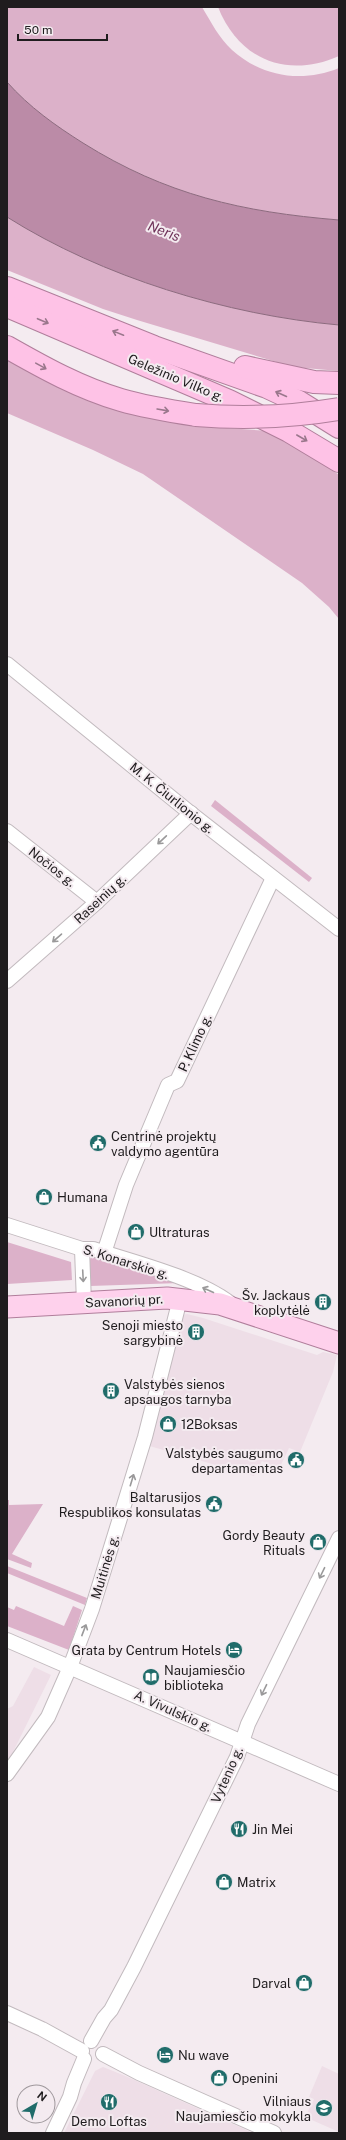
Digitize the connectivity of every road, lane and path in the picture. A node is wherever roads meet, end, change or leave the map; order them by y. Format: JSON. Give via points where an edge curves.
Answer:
{"nodes":[{"id":1,"x":7,"y":288,"type":"edge"},
{"id":2,"x":7,"y":306,"type":"edge"},
{"id":3,"x":7,"y":347,"type":"edge"},
{"id":4,"x":154,"y":347,"type":"junction"},
{"id":5,"x":339,"y":383,"type":"edge"},
{"id":6,"x":339,"y":409,"type":"edge"},
{"id":7,"x":339,"y":427,"type":"edge"},
{"id":8,"x":339,"y":460,"type":"edge"},
{"id":9,"x":7,"y":664,"type":"edge"},
{"id":10,"x":191,"y":813,"type":"junction"},
{"id":11,"x":7,"y":831,"type":"edge"},
{"id":12,"x":273,"y":878,"type":"junction"},
{"id":13,"x":97,"y":902,"type":"junction"},
{"id":14,"x":339,"y":929,"type":"edge"},
{"id":15,"x":7,"y":981,"type":"edge"},
{"id":16,"x":7,"y":1225,"type":"edge"},
{"id":17,"x":82,"y":1249,"type":"junction"},
{"id":18,"x":104,"y":1253,"type":"junction"},
{"id":19,"x":180,"y":1299,"type":"junction"},
{"id":20,"x":84,"y":1303,"type":"junction"},
{"id":21,"x":7,"y":1307,"type":"edge"},
{"id":22,"x":240,"y":1310,"type":"junction"},
{"id":23,"x":338,"y":1340,"type":"edge"},
{"id":24,"x":339,"y":1538,"type":"edge"},
{"id":25,"x":7,"y":1640,"type":"edge"},
{"id":26,"x":70,"y":1667,"type":"junction"},
{"id":27,"x":242,"y":1742,"type":"junction"},
{"id":28,"x":7,"y":1774,"type":"edge"},
{"id":29,"x":339,"y":1784,"type":"edge"},
{"id":30,"x":7,"y":2013,"type":"edge"},
{"id":31,"x":92,"y":2052,"type":"junction"},
{"id":32,"x":52,"y":2133,"type":"edge"},
{"id":33,"x":274,"y":2133,"type":"edge"}],
"edges":[{"from":4,"to":1,"type":"highway","name":"Geležinio Vilko g.","one_way":true},
{"from":2,"to":8,"type":"highway","name":"Geležinio Vilko g.","one_way":true,"via":[[229,401]]},
{"from":3,"to":6,"type":"highway","one_way":true,"bridge":true,"via":[[54,373],[96,391],[147,407],[196,415],[256,418]]},
{"from":4,"to":5,"type":"highway","via":[[314,382]]},
{"from":7,"to":4,"type":"highway","name":"Geležinio Vilko g.","one_way":true,"via":[[299,402],[267,387]]},
{"from":9,"to":10,"type":"street","name":"M. K. Čiurlionio g."},
{"from":10,"to":12,"type":"street","name":"M. K. Čiurlionio g."},
{"from":10,"to":13,"type":"street","name":"Raseinių g.","one_way":true},
{"from":11,"to":13,"type":"street","name":"Nočios g."},
{"from":12,"to":14,"type":"street","name":"M. K. Čiurlionio g."},
{"from":12,"to":18,"type":"street","name":"P. Klimo g.","via":[[177,1081],[168,1085],[126,1185]]},
{"from":13,"to":15,"type":"street","name":"Raseinių g.","one_way":true},
{"from":16,"to":17,"type":"street","name":"S. Konarskio g."},
{"from":17,"to":18,"type":"street","name":"S. Konarskio g."},
{"from":17,"to":20,"type":"street","one_way":true},
{"from":22,"to":18,"type":"street","name":"S. Konarskio g.","one_way":true,"via":[[219,1295],[191,1282]]},
{"from":19,"to":20,"type":"main road","name":"Savanorių pr."},
{"from":19,"to":22,"type":"main road","name":"Savanorių pr.","via":[[220,1304]]},
{"from":26,"to":19,"type":"street","name":"Muitinės g.","one_way":true,"via":[[92,1609],[131,1483]]},
{"from":20,"to":21,"type":"main road","name":"Savanorių pr."},
{"from":22,"to":23,"type":"main road","name":"Savanorių pr."},
{"from":24,"to":27,"type":"street","name":"Vytenio g.","one_way":true,"via":[[248,1724]]},
{"from":25,"to":26,"type":"street","name":"A. Vivulskio g."},
{"from":26,"to":27,"type":"street","name":"A. Vivulskio g."},
{"from":26,"to":28,"type":"street","name":"Muitinės g.","via":[[48,1717]]},
{"from":27,"to":29,"type":"street","name":"A. Vivulskio g."},
{"from":27,"to":31,"type":"street","name":"Vytenio g.","via":[[112,2010],[104,2018]]},
{"from":30,"to":31,"type":"street"},
{"from":31,"to":32,"type":"street","name":"Vytenio g.","via":[[74,2083]]},
{"from":31,"to":33,"type":"street"}]}
